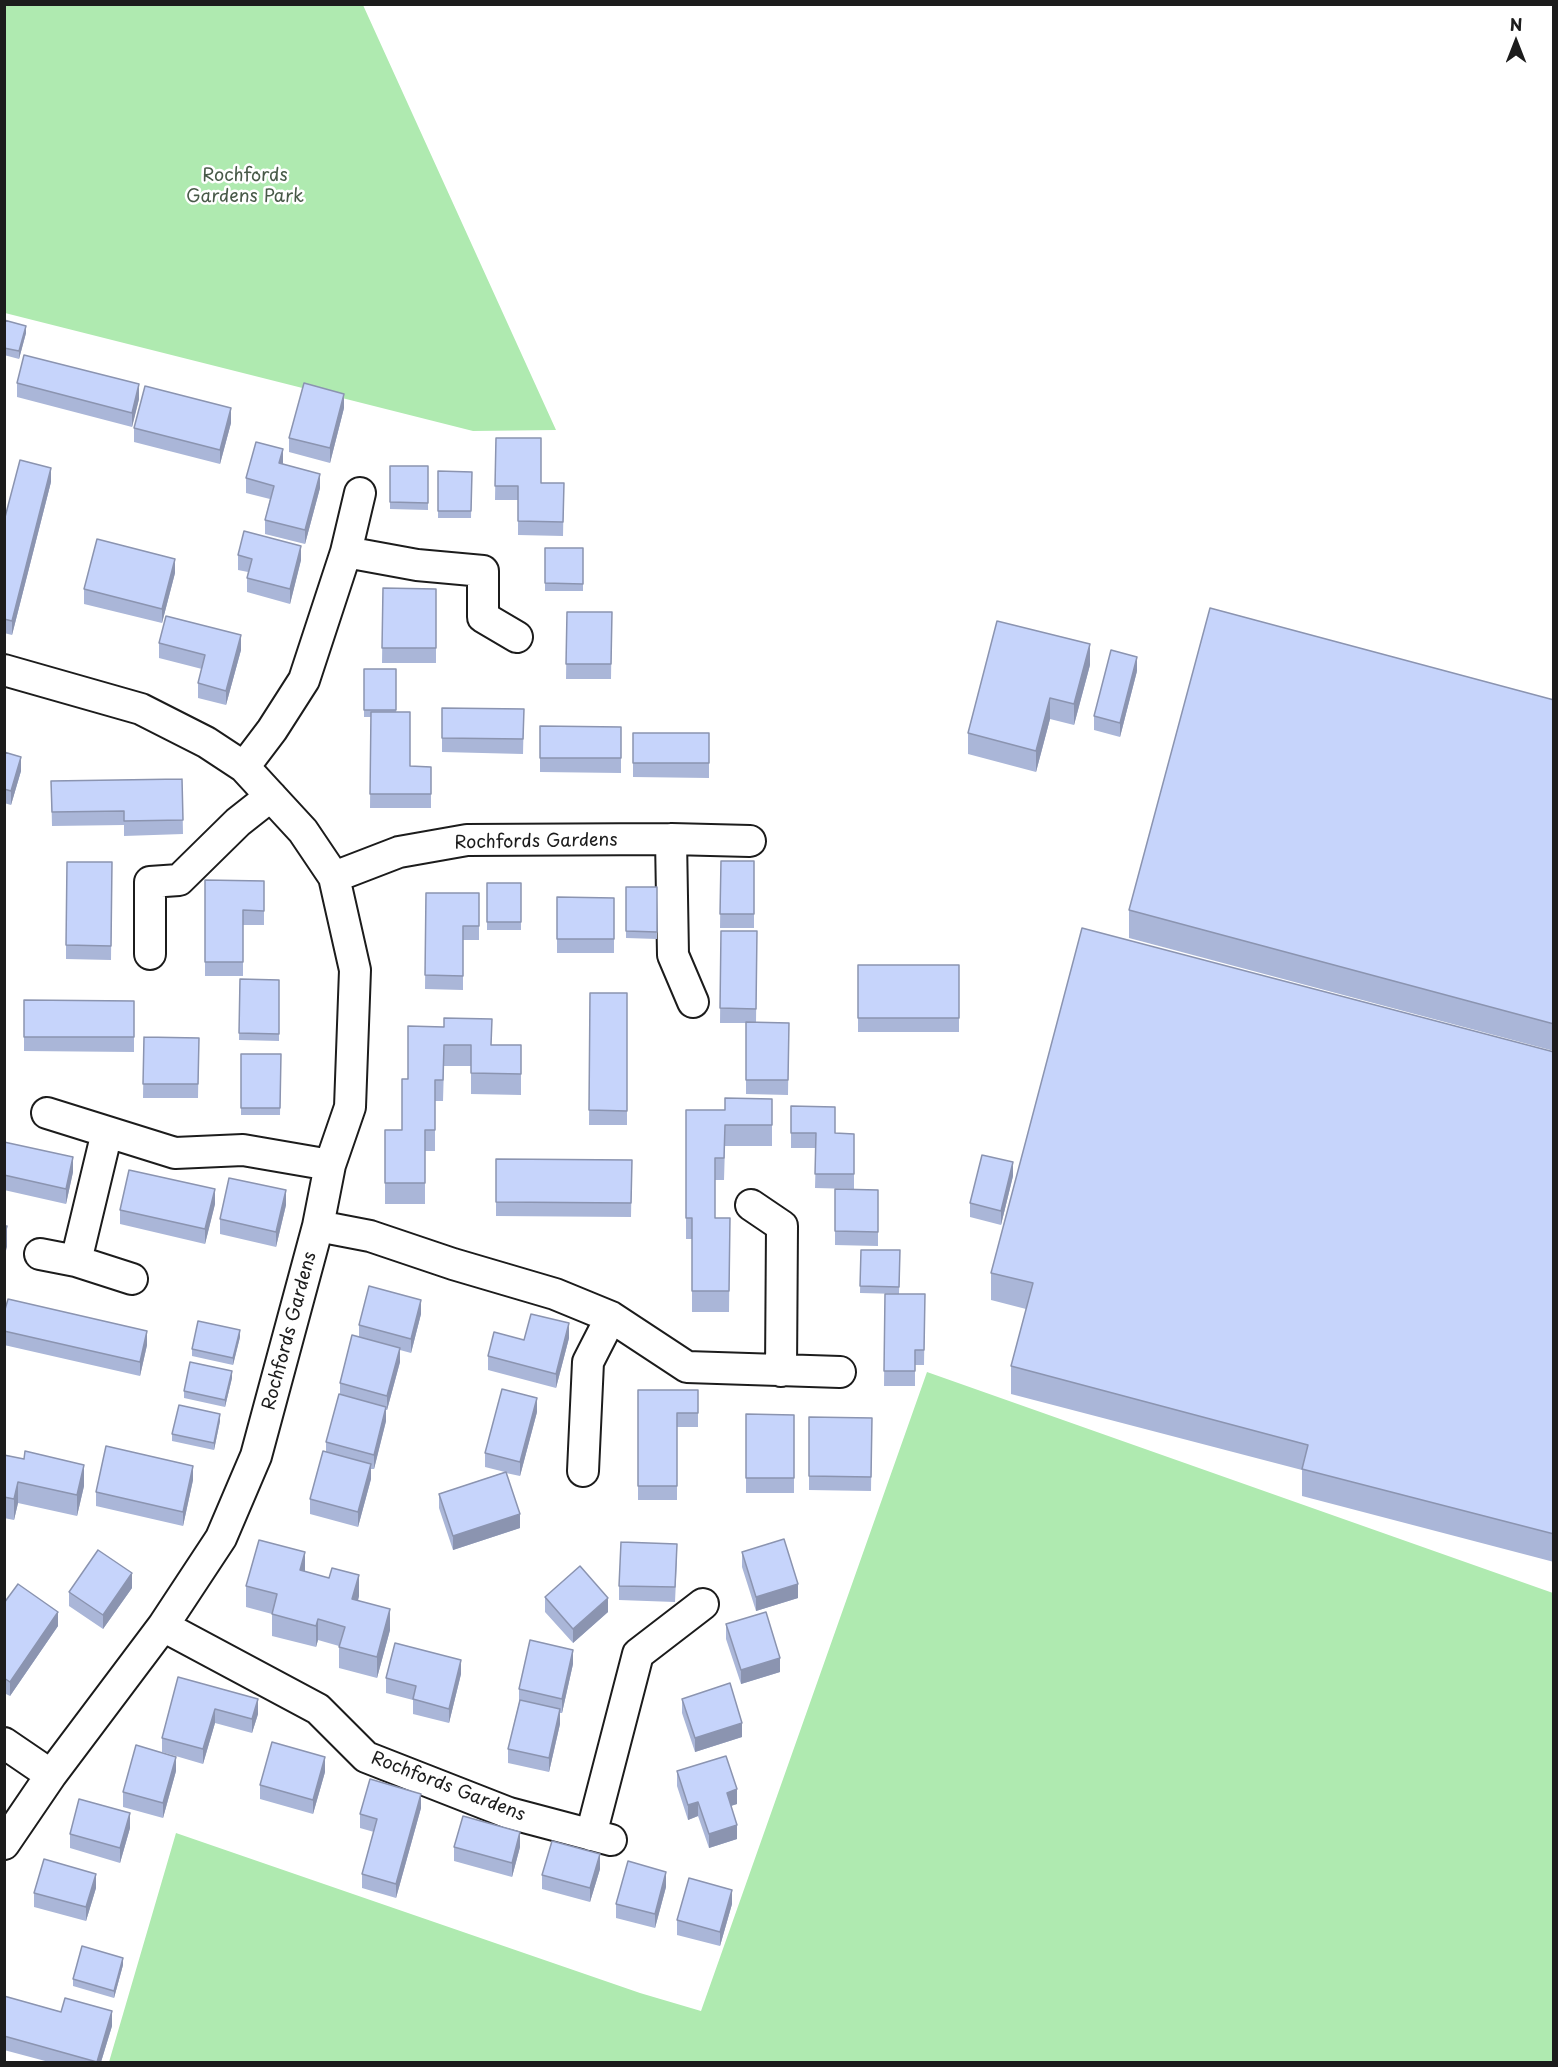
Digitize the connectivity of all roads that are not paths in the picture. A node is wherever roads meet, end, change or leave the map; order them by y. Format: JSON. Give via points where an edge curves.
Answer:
{"nodes":[{"id":1,"x":360,"y":493,"type":"dead end"},
{"id":2,"x":346,"y":552,"type":"junction"},
{"id":3,"x":517,"y":637,"type":"dead end"},
{"id":4,"x":4,"y":670,"type":"edge"},
{"id":5,"x":244,"y":767,"type":"junction"},
{"id":6,"x":271,"y":796,"type":"junction"},
{"id":7,"x":671,"y":839,"type":"junction"},
{"id":8,"x":750,"y":841,"type":"dead end"},
{"id":9,"x":334,"y":877,"type":"junction"},
{"id":10,"x":150,"y":954,"type":"dead end"},
{"id":11,"x":693,"y":1002,"type":"dead end"},
{"id":12,"x":47,"y":1113,"type":"dead end"},
{"id":13,"x":107,"y":1132,"type":"junction"},
{"id":14,"x":330,"y":1165,"type":"junction"},
{"id":15,"x":751,"y":1205,"type":"dead end"},
{"id":16,"x":318,"y":1226,"type":"junction"},
{"id":17,"x":40,"y":1254,"type":"dead end"},
{"id":18,"x":76,"y":1261,"type":"junction"},
{"id":19,"x":132,"y":1279,"type":"dead end"},
{"id":20,"x":611,"y":1317,"type":"junction"},
{"id":21,"x":781,"y":1371,"type":"junction"},
{"id":22,"x":840,"y":1372,"type":"dead end"},
{"id":23,"x":583,"y":1471,"type":"dead end"},
{"id":24,"x":703,"y":1604,"type":"dead end"},
{"id":25,"x":163,"y":1626,"type":"junction"},
{"id":26,"x":4,"y":1743,"type":"edge"},
{"id":27,"x":51,"y":1775,"type":"junction"},
{"id":28,"x":4,"y":1844,"type":"edge"}],
"edges":[{"from":1,"to":2,"type":"street"},
{"from":2,"to":3,"type":"street","via":[[417,565],[483,571],[483,617]]},
{"from":2,"to":5,"type":"street","via":[[304,680]]},
{"from":4,"to":5,"type":"street","name":"Rochfords Gardens","via":[[141,709],[206,742]]},
{"from":5,"to":6,"type":"street","name":"Rochfords Gardens"},
{"from":6,"to":9,"type":"street","name":"Rochfords Gardens","via":[[303,831]]},
{"from":6,"to":10,"type":"street","via":[[238,822],[179,880],[150,882]]},
{"from":7,"to":8,"type":"street","name":"Rochfords Gardens"},
{"from":7,"to":9,"type":"street","name":"Rochfords Gardens","via":[[467,840],[399,852]]},
{"from":7,"to":11,"type":"street","via":[[673,955]]},
{"from":9,"to":14,"type":"street","name":"Rochfords Gardens","via":[[355,970],[350,1107]]},
{"from":12,"to":13,"type":"street"},
{"from":13,"to":14,"type":"street","via":[[175,1153],[243,1150]]},
{"from":13,"to":18,"type":"street"},
{"from":14,"to":16,"type":"street","name":"Rochfords Gardens"},
{"from":15,"to":21,"type":"street","via":[[782,1226]]},
{"from":16,"to":20,"type":"street","via":[[370,1236],[555,1294]]},
{"from":16,"to":25,"type":"street","name":"Rochfords Gardens","via":[[256,1456],[221,1538]]},
{"from":17,"to":18,"type":"street"},
{"from":18,"to":19,"type":"street"},
{"from":20,"to":21,"type":"street","via":[[687,1367]]},
{"from":20,"to":23,"type":"street","via":[[588,1362]]},
{"from":21,"to":22,"type":"street"},
{"from":24,"to":25,"type":"street","name":"Rochfords Gardens","via":[[638,1654],[601,1837],[509,1813],[366,1757],[318,1709]]},
{"from":25,"to":27,"type":"street","name":"Rochfords Gardens"},
{"from":26,"to":27,"type":"street"},
{"from":27,"to":28,"type":"street","name":"Rochfords Gardens"}]}
